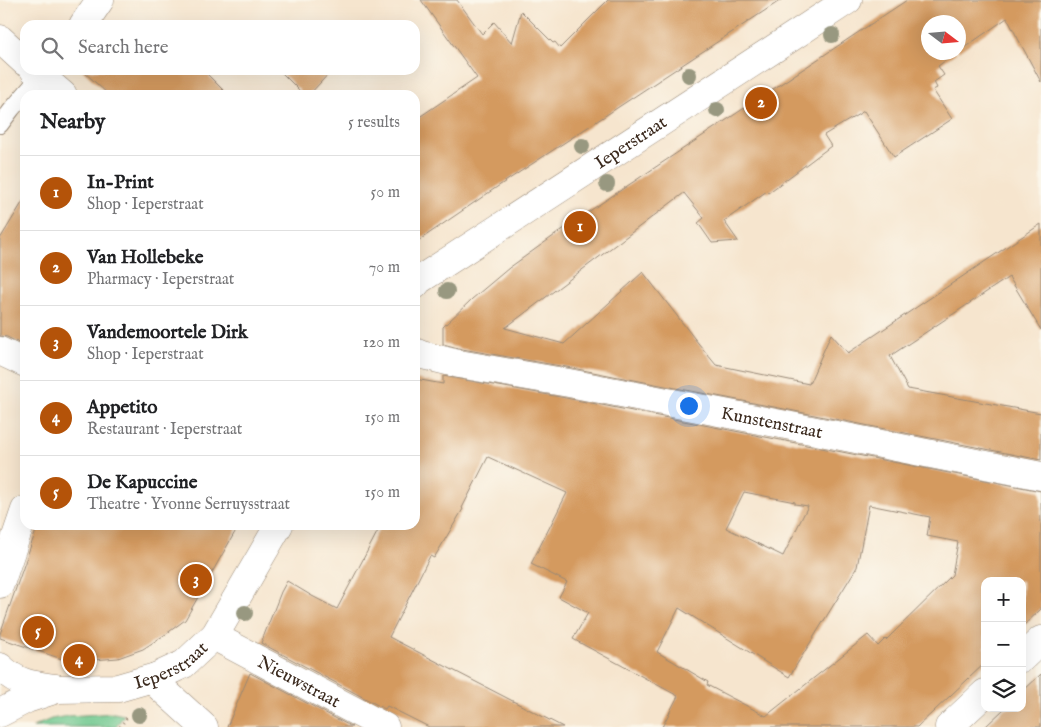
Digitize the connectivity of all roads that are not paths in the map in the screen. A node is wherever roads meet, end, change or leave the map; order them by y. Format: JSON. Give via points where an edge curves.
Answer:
{"nodes":[{"id":1,"x":100,"y":0,"type":"edge"},
{"id":2,"x":848,"y":0,"type":"edge"},
{"id":3,"x":86,"y":20,"type":"edge"},
{"id":4,"x":0,"y":39,"type":"edge"},
{"id":5,"x":20,"y":56,"type":"edge"},
{"id":6,"x":43,"y":76,"type":"edge"},
{"id":7,"x":30,"y":90,"type":"edge"},
{"id":8,"x":20,"y":100,"type":"edge"},
{"id":9,"x":0,"y":125,"type":"edge"},
{"id":10,"x":420,"y":279,"type":"edge"},
{"id":11,"x":0,"y":351,"type":"edge"},
{"id":12,"x":420,"y":354,"type":"edge"},
{"id":13,"x":20,"y":361,"type":"edge"},
{"id":14,"x":1041,"y":476,"type":"edge"},
{"id":15,"x":20,"y":525,"type":"edge"},
{"id":16,"x":276,"y":530,"type":"edge"},
{"id":17,"x":0,"y":584,"type":"edge"},
{"id":18,"x":215,"y":635,"type":"junction"},
{"id":19,"x":1041,"y":640,"type":"edge"},
{"id":20,"x":1026,"y":654,"type":"edge"},
{"id":21,"x":0,"y":667,"type":"edge"},
{"id":22,"x":156,"y":677,"type":"junction"},
{"id":23,"x":57,"y":689,"type":"junction"},
{"id":24,"x":981,"y":697,"type":"edge"},
{"id":25,"x":0,"y":713,"type":"edge"},
{"id":26,"x":204,"y":727,"type":"edge"},
{"id":27,"x":384,"y":727,"type":"edge"},
{"id":28,"x":948,"y":727,"type":"edge"}],
"edges":[{"from":1,"to":3,"type":"street"},
{"from":2,"to":10,"type":"street","name":"Ieperstraat"},
{"from":4,"to":5,"type":"street"},
{"from":6,"to":7,"type":"lane"},
{"from":8,"to":9,"type":"lane"},
{"from":11,"to":13,"type":"street"},
{"from":12,"to":14,"type":"street","name":"Kunstenstraat"},
{"from":15,"to":17,"type":"street"},
{"from":16,"to":18,"type":"street","name":"Ieperstraat"},
{"from":18,"to":22,"type":"street","name":"Ieperstraat","via":[[184,664]]},
{"from":18,"to":27,"type":"street","name":"Nieuwstraat"},
{"from":19,"to":20,"type":"street"},
{"from":21,"to":23,"type":"street","via":[[26,684]]},
{"from":22,"to":23,"type":"street","name":"Ieperstraat","via":[[118,688]]},
{"from":22,"to":26,"type":"street","via":[[160,687]]},
{"from":23,"to":25,"type":"street","name":"Ieperstraat"},
{"from":24,"to":28,"type":"street"}]}
